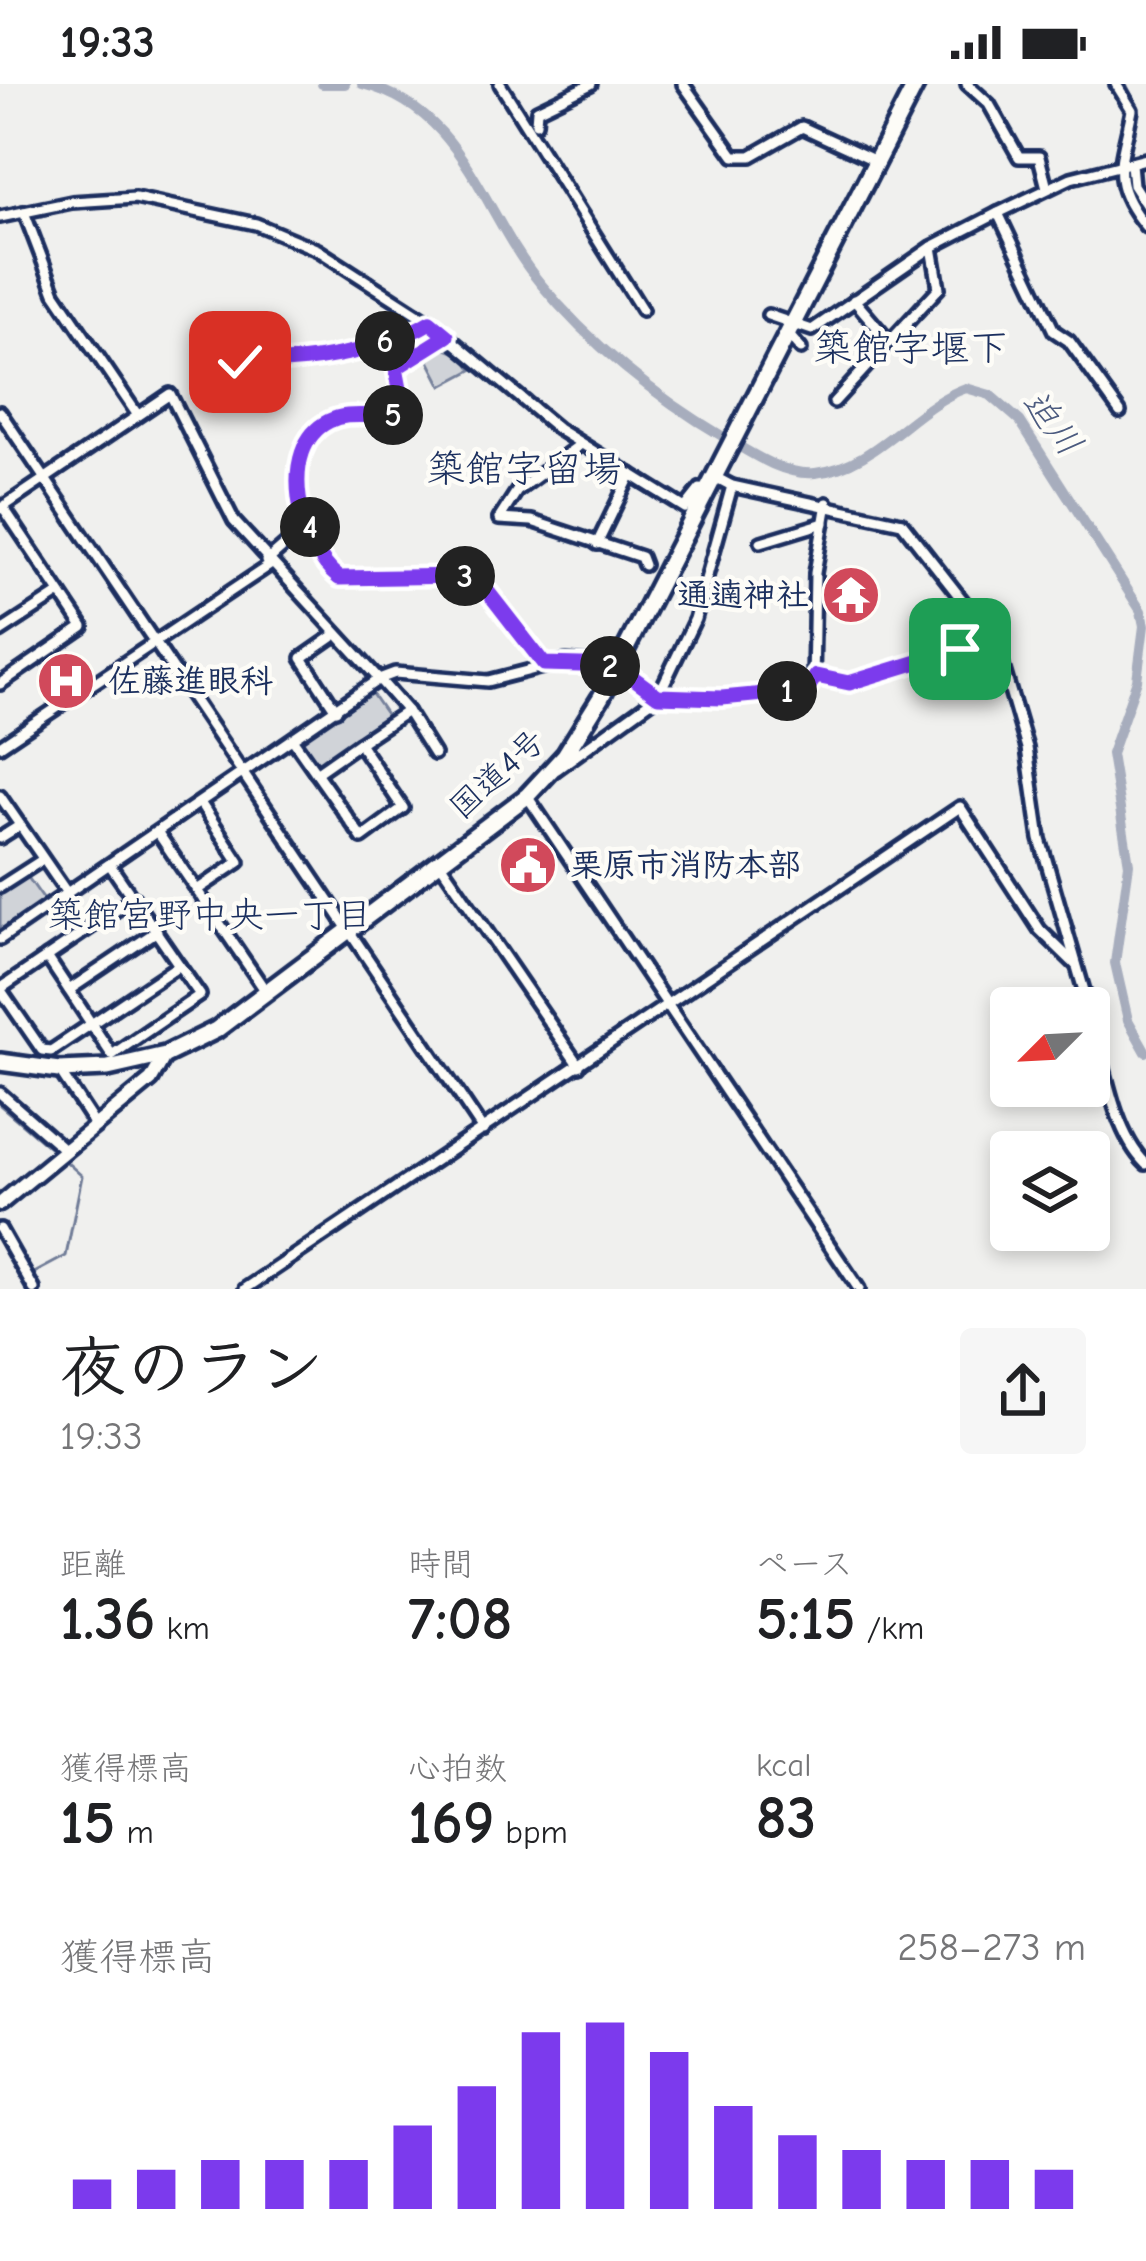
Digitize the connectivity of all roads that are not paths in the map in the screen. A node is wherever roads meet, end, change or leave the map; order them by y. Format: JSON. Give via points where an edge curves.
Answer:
{"nodes":[{"id":1,"x":500,"y":84,"type":"edge"},
{"id":2,"x":591,"y":84,"type":"edge"},
{"id":3,"x":683,"y":84,"type":"edge"},
{"id":4,"x":916,"y":84,"type":"edge"},
{"id":5,"x":967,"y":84,"type":"edge"},
{"id":6,"x":1116,"y":84,"type":"edge"},
{"id":7,"x":536,"y":123,"type":"dead end"},
{"id":8,"x":1146,"y":159,"type":"edge"},
{"id":9,"x":876,"y":161,"type":"junction"},
{"id":10,"x":1125,"y":166,"type":"junction"},
{"id":11,"x":1047,"y":188,"type":"junction"},
{"id":12,"x":1146,"y":205,"type":"edge"},
{"id":13,"x":24,"y":212,"type":"junction"},
{"id":14,"x":998,"y":213,"type":"junction"},
{"id":15,"x":0,"y":217,"type":"edge"},
{"id":16,"x":1146,"y":227,"type":"edge"},
{"id":17,"x":932,"y":247,"type":"junction"},
{"id":18,"x":854,"y":300,"type":"junction"},
{"id":19,"x":642,"y":310,"type":"dead end"},
{"id":20,"x":768,"y":314,"type":"dead end"},
{"id":21,"x":430,"y":322,"type":"junction"},
{"id":22,"x":790,"y":330,"type":"junction"},
{"id":23,"x":447,"y":336,"type":"junction"},
{"id":24,"x":862,"y":337,"type":"dead end"},
{"id":25,"x":801,"y":349,"type":"dead end"},
{"id":26,"x":240,"y":362,"type":"dead end"},
{"id":27,"x":834,"y":402,"type":"dead end"},
{"id":28,"x":0,"y":412,"type":"edge"},
{"id":29,"x":1120,"y":412,"type":"dead end"},
{"id":30,"x":137,"y":414,"type":"junction"},
{"id":31,"x":581,"y":444,"type":"junction"},
{"id":32,"x":631,"y":474,"type":"junction"},
{"id":33,"x":45,"y":479,"type":"junction"},
{"id":34,"x":713,"y":480,"type":"junction"},
{"id":35,"x":731,"y":486,"type":"junction"},
{"id":36,"x":827,"y":503,"type":"junction"},
{"id":37,"x":1,"y":508,"type":"edge"},
{"id":38,"x":685,"y":508,"type":"junction"},
{"id":39,"x":824,"y":523,"type":"junction"},
{"id":40,"x":309,"y":524,"type":"junction"},
{"id":41,"x":684,"y":540,"type":"junction"},
{"id":42,"x":761,"y":542,"type":"dead end"},
{"id":43,"x":597,"y":544,"type":"junction"},
{"id":44,"x":268,"y":563,"type":"junction"},
{"id":45,"x":644,"y":566,"type":"dead end"},
{"id":46,"x":60,"y":593,"type":"junction"},
{"id":47,"x":0,"y":632,"type":"edge"},
{"id":48,"x":335,"y":634,"type":"junction"},
{"id":49,"x":156,"y":643,"type":"junction"},
{"id":50,"x":960,"y":649,"type":"dead end"},
{"id":51,"x":544,"y":664,"type":"junction"},
{"id":52,"x":617,"y":666,"type":"junction"},
{"id":53,"x":816,"y":676,"type":"junction"},
{"id":54,"x":379,"y":679,"type":"junction"},
{"id":55,"x":0,"y":684,"type":"edge"},
{"id":56,"x":658,"y":696,"type":"junction"},
{"id":57,"x":336,"y":710,"type":"junction"},
{"id":58,"x":407,"y":711,"type":"junction"},
{"id":59,"x":293,"y":740,"type":"junction"},
{"id":60,"x":359,"y":743,"type":"junction"},
{"id":61,"x":0,"y":746,"type":"edge"},
{"id":62,"x":434,"y":754,"type":"dead end"},
{"id":63,"x":553,"y":771,"type":"junction"},
{"id":64,"x":316,"y":772,"type":"junction"},
{"id":65,"x":244,"y":774,"type":"junction"},
{"id":66,"x":0,"y":796,"type":"edge"},
{"id":67,"x":527,"y":796,"type":"junction"},
{"id":68,"x":200,"y":804,"type":"junction"},
{"id":69,"x":19,"y":826,"type":"junction"},
{"id":70,"x":158,"y":833,"type":"junction"},
{"id":71,"x":0,"y":838,"type":"edge"},
{"id":72,"x":42,"y":860,"type":"junction"},
{"id":73,"x":440,"y":863,"type":"junction"},
{"id":74,"x":110,"y":865,"type":"junction"},
{"id":75,"x":0,"y":887,"type":"edge"},
{"id":76,"x":197,"y":890,"type":"junction"},
{"id":77,"x":67,"y":893,"type":"junction"},
{"id":78,"x":134,"y":898,"type":"junction"},
{"id":79,"x":349,"y":930,"type":"junction"},
{"id":80,"x":157,"y":931,"type":"junction"},
{"id":81,"x":0,"y":939,"type":"edge"},
{"id":82,"x":47,"y":957,"type":"junction"},
{"id":83,"x":179,"y":965,"type":"junction"},
{"id":84,"x":1076,"y":965,"type":"junction"},
{"id":85,"x":1083,"y":987,"type":"edge"},
{"id":86,"x":0,"y":989,"type":"edge"},
{"id":87,"x":69,"y":990,"type":"junction"},
{"id":88,"x":267,"y":993,"type":"junction"},
{"id":89,"x":668,"y":1004,"type":"junction"},
{"id":90,"x":92,"y":1024,"type":"junction"},
{"id":91,"x":165,"y":1054,"type":"junction"},
{"id":92,"x":0,"y":1061,"type":"edge"},
{"id":93,"x":578,"y":1066,"type":"junction"},
{"id":94,"x":59,"y":1070,"type":"junction"},
{"id":95,"x":1110,"y":1080,"type":"edge"},
{"id":96,"x":0,"y":1093,"type":"edge"},
{"id":97,"x":95,"y":1125,"type":"junction"},
{"id":98,"x":483,"y":1130,"type":"junction"},
{"id":99,"x":61,"y":1153,"type":"junction"},
{"id":100,"x":1146,"y":1164,"type":"edge"},
{"id":101,"x":0,"y":1204,"type":"edge"},
{"id":102,"x":0,"y":1229,"type":"edge"},
{"id":103,"x":30,"y":1281,"type":"edge"},
{"id":104,"x":244,"y":1289,"type":"edge"},
{"id":105,"x":859,"y":1289,"type":"edge"}],
"edges":[{"from":1,"to":19,"type":"street"},
{"from":2,"to":7,"type":"street","via":[[537,110]]},
{"from":3,"to":9,"type":"street","via":[[734,156],[751,156],[802,127]]},
{"from":4,"to":9,"type":"highway","name":"国道4号"},
{"from":5,"to":11,"type":"street","via":[[989,104],[1019,157],[1039,157]]},
{"from":6,"to":10,"type":"street","via":[[1132,110]]},
{"from":8,"to":10,"type":"street"},
{"from":9,"to":22,"type":"highway","name":"国道4号"},
{"from":10,"to":11,"type":"street"},
{"from":10,"to":12,"type":"street"},
{"from":10,"to":16,"type":"street","via":[[1124,196]]},
{"from":11,"to":14,"type":"street"},
{"from":13,"to":15,"type":"street"},
{"from":13,"to":21,"type":"street","via":[[135,198],[256,224],[318,250]]},
{"from":13,"to":30,"type":"street","via":[[55,293]]},
{"from":14,"to":17,"type":"street"},
{"from":14,"to":29,"type":"street","via":[[1054,331]]},
{"from":17,"to":18,"type":"street"},
{"from":17,"to":27,"type":"street","via":[[939,288]]},
{"from":18,"to":22,"type":"street","via":[[812,330]]},
{"from":18,"to":24,"type":"street","via":[[879,329]]},
{"from":20,"to":22,"type":"street"},
{"from":21,"to":23,"type":"street"},
{"from":21,"to":26,"type":"street","via":[[406,337],[320,357]]},
{"from":22,"to":25,"type":"street"},
{"from":22,"to":34,"type":"highway","name":"国道4号","via":[[754,383]]},
{"from":23,"to":31,"type":"street"},
{"from":23,"to":40,"type":"street","via":[[396,368],[404,410],[328,421],[308,437],[297,457]]},
{"from":28,"to":33,"type":"street"},
{"from":30,"to":33,"type":"street"},
{"from":30,"to":44,"type":"street","via":[[170,394],[179,404],[224,506]]},
{"from":31,"to":32,"type":"street"},
{"from":31,"to":43,"type":"street","via":[[517,490],[500,518]]},
{"from":32,"to":38,"type":"street"},
{"from":32,"to":43,"type":"street"},
{"from":33,"to":37,"type":"street"},
{"from":33,"to":49,"type":"street"},
{"from":34,"to":35,"type":"street"},
{"from":34,"to":38,"type":"street"},
{"from":34,"to":41,"type":"highway","name":"国道4号"},
{"from":35,"to":36,"type":"street"},
{"from":35,"to":56,"type":"street","via":[[695,619]]},
{"from":36,"to":39,"type":"street"},
{"from":36,"to":84,"type":"street","via":[[902,523],[996,643]]},
{"from":37,"to":46,"type":"street"},
{"from":38,"to":41,"type":"street","via":[[677,537]]},
{"from":39,"to":42,"type":"street"},
{"from":39,"to":53,"type":"street","via":[[815,573]]},
{"from":40,"to":44,"type":"street"},
{"from":40,"to":51,"type":"street","via":[[324,564],[348,581],[463,576],[478,583]]},
{"from":41,"to":52,"type":"highway","name":"国道4号"},
{"from":43,"to":45,"type":"street","via":[[641,557]]},
{"from":44,"to":48,"type":"street"},
{"from":44,"to":49,"type":"street"},
{"from":46,"to":47,"type":"street"},
{"from":46,"to":55,"type":"street","via":[[83,627]]},
{"from":48,"to":54,"type":"street"},
{"from":48,"to":57,"type":"street","via":[[302,658]]},
{"from":49,"to":61,"type":"street"},
{"from":49,"to":65,"type":"street"},
{"from":50,"to":53,"type":"street","via":[[849,683]]},
{"from":51,"to":52,"type":"street"},
{"from":51,"to":54,"type":"street","via":[[488,681],[395,673]]},
{"from":52,"to":56,"type":"street"},
{"from":52,"to":63,"type":"highway","name":"国道4号"},
{"from":53,"to":56,"type":"street","via":[[806,690]]},
{"from":54,"to":57,"type":"street"},
{"from":54,"to":58,"type":"street"},
{"from":56,"to":63,"type":"street"},
{"from":57,"to":59,"type":"street"},
{"from":58,"to":60,"type":"street"},
{"from":58,"to":62,"type":"street"},
{"from":59,"to":64,"type":"street"},
{"from":59,"to":65,"type":"street"},
{"from":60,"to":64,"type":"street"},
{"from":60,"to":64,"type":"street","via":[[403,808],[362,838]]},
{"from":63,"to":67,"type":"highway","name":"国道4号"},
{"from":65,"to":68,"type":"street"},
{"from":65,"to":79,"type":"street"},
{"from":66,"to":69,"type":"street"},
{"from":67,"to":73,"type":"highway","name":"国道4号"},
{"from":67,"to":89,"type":"street"},
{"from":68,"to":70,"type":"street"},
{"from":68,"to":76,"type":"street","via":[[239,862]]},
{"from":69,"to":71,"type":"street"},
{"from":69,"to":72,"type":"street"},
{"from":70,"to":74,"type":"street"},
{"from":70,"to":76,"type":"street"},
{"from":72,"to":75,"type":"street"},
{"from":72,"to":77,"type":"street"},
{"from":73,"to":79,"type":"highway","name":"国道4号"},
{"from":73,"to":93,"type":"street"},
{"from":74,"to":77,"type":"street"},
{"from":74,"to":78,"type":"street"},
{"from":76,"to":88,"type":"street"},
{"from":77,"to":81,"type":"street"},
{"from":78,"to":80,"type":"street"},
{"from":78,"to":82,"type":"street"},
{"from":79,"to":88,"type":"highway","name":"国道4号"},
{"from":79,"to":98,"type":"street"},
{"from":80,"to":83,"type":"street"},
{"from":80,"to":87,"type":"street"},
{"from":82,"to":86,"type":"street"},
{"from":82,"to":87,"type":"street"},
{"from":83,"to":90,"type":"street"},
{"from":83,"to":90,"type":"street","via":[[200,995],[112,1055]]},
{"from":84,"to":85,"type":"street"},
{"from":84,"to":89,"type":"street","via":[[1040,930],[960,807]]},
{"from":86,"to":90,"type":"street","via":[[42,1050]]},
{"from":87,"to":90,"type":"street"},
{"from":88,"to":91,"type":"highway","name":"国道4号"},
{"from":89,"to":93,"type":"street"},
{"from":89,"to":105,"type":"street"},
{"from":91,"to":94,"type":"highway","name":"国道4号"},
{"from":91,"to":97,"type":"main road","via":[[151,1080]]},
{"from":92,"to":94,"type":"highway","name":"国道4号"},
{"from":93,"to":98,"type":"street"},
{"from":94,"to":97,"type":"street"},
{"from":95,"to":100,"type":"street","via":[[1134,1152]]},
{"from":96,"to":99,"type":"street"},
{"from":97,"to":99,"type":"main road"},
{"from":98,"to":104,"type":"street"},
{"from":99,"to":101,"type":"main road"},
{"from":102,"to":103,"type":"street"}]}
